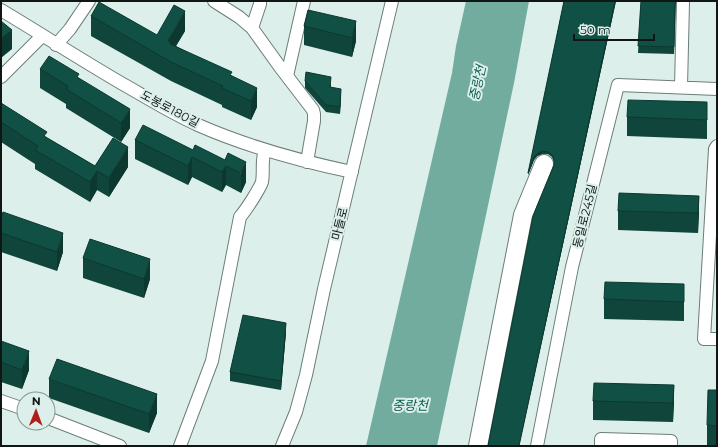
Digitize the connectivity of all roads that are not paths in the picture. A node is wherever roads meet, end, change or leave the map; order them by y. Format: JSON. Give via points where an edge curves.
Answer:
{"nodes":[{"id":1,"x":89,"y":1,"type":"edge"},
{"id":2,"x":214,"y":1,"type":"edge"},
{"id":3,"x":260,"y":1,"type":"edge"},
{"id":4,"x":304,"y":1,"type":"edge"},
{"id":5,"x":392,"y":1,"type":"edge"},
{"id":6,"x":683,"y":2,"type":"dead end"},
{"id":7,"x":1,"y":10,"type":"edge"},
{"id":8,"x":252,"y":28,"type":"junction"},
{"id":9,"x":42,"y":36,"type":"junction"},
{"id":10,"x":56,"y":45,"type":"junction"},
{"id":11,"x":287,"y":76,"type":"junction"},
{"id":12,"x":1,"y":77,"type":"edge"},
{"id":13,"x":681,"y":88,"type":"junction"},
{"id":14,"x":717,"y":89,"type":"edge"},
{"id":15,"x":717,"y":146,"type":"edge"},
{"id":16,"x":265,"y":150,"type":"junction"},
{"id":17,"x":307,"y":162,"type":"junction"},
{"id":18,"x":544,"y":164,"type":"dead end"},
{"id":19,"x":352,"y":172,"type":"junction"},
{"id":20,"x":717,"y":339,"type":"edge"},
{"id":21,"x":1,"y":401,"type":"edge"},
{"id":22,"x":16,"y":406,"type":"edge"},
{"id":23,"x":56,"y":421,"type":"edge"},
{"id":24,"x":120,"y":446,"type":"edge"},
{"id":25,"x":180,"y":446,"type":"edge"},
{"id":26,"x":282,"y":446,"type":"edge"},
{"id":27,"x":478,"y":446,"type":"edge"},
{"id":28,"x":537,"y":446,"type":"edge"},
{"id":29,"x":601,"y":446,"type":"edge"},
{"id":30,"x":671,"y":446,"type":"edge"}],
"edges":[{"from":1,"to":10,"type":"street"},
{"from":2,"to":8,"type":"street"},
{"from":3,"to":8,"type":"street"},
{"from":4,"to":11,"type":"street"},
{"from":5,"to":19,"type":"street","name":"마들로"},
{"from":6,"to":13,"type":"street"},
{"from":7,"to":9,"type":"street","name":"도봉로180길"},
{"from":8,"to":11,"type":"street"},
{"from":9,"to":10,"type":"street","name":"도봉로180길"},
{"from":9,"to":12,"type":"street"},
{"from":10,"to":16,"type":"street","name":"도봉로180길","via":[[172,112]]},
{"from":11,"to":17,"type":"street","via":[[314,114]]},
{"from":13,"to":14,"type":"street","name":"동일로245길"},
{"from":13,"to":28,"type":"street","name":"동일로245길","via":[[618,85],[572,267]]},
{"from":15,"to":20,"type":"street","via":[[704,339]]},
{"from":16,"to":17,"type":"street","name":"도봉로180길"},
{"from":16,"to":25,"type":"street","via":[[262,180],[240,217],[212,361]]},
{"from":17,"to":19,"type":"street","name":"도봉로180길"},
{"from":18,"to":27,"type":"highway","via":[[523,215]]},
{"from":19,"to":26,"type":"street","name":"마들로","via":[[300,399]]},
{"from":21,"to":22,"type":"street"},
{"from":23,"to":24,"type":"street"},
{"from":29,"to":30,"type":"street","via":[[601,439],[671,441]]}]}
